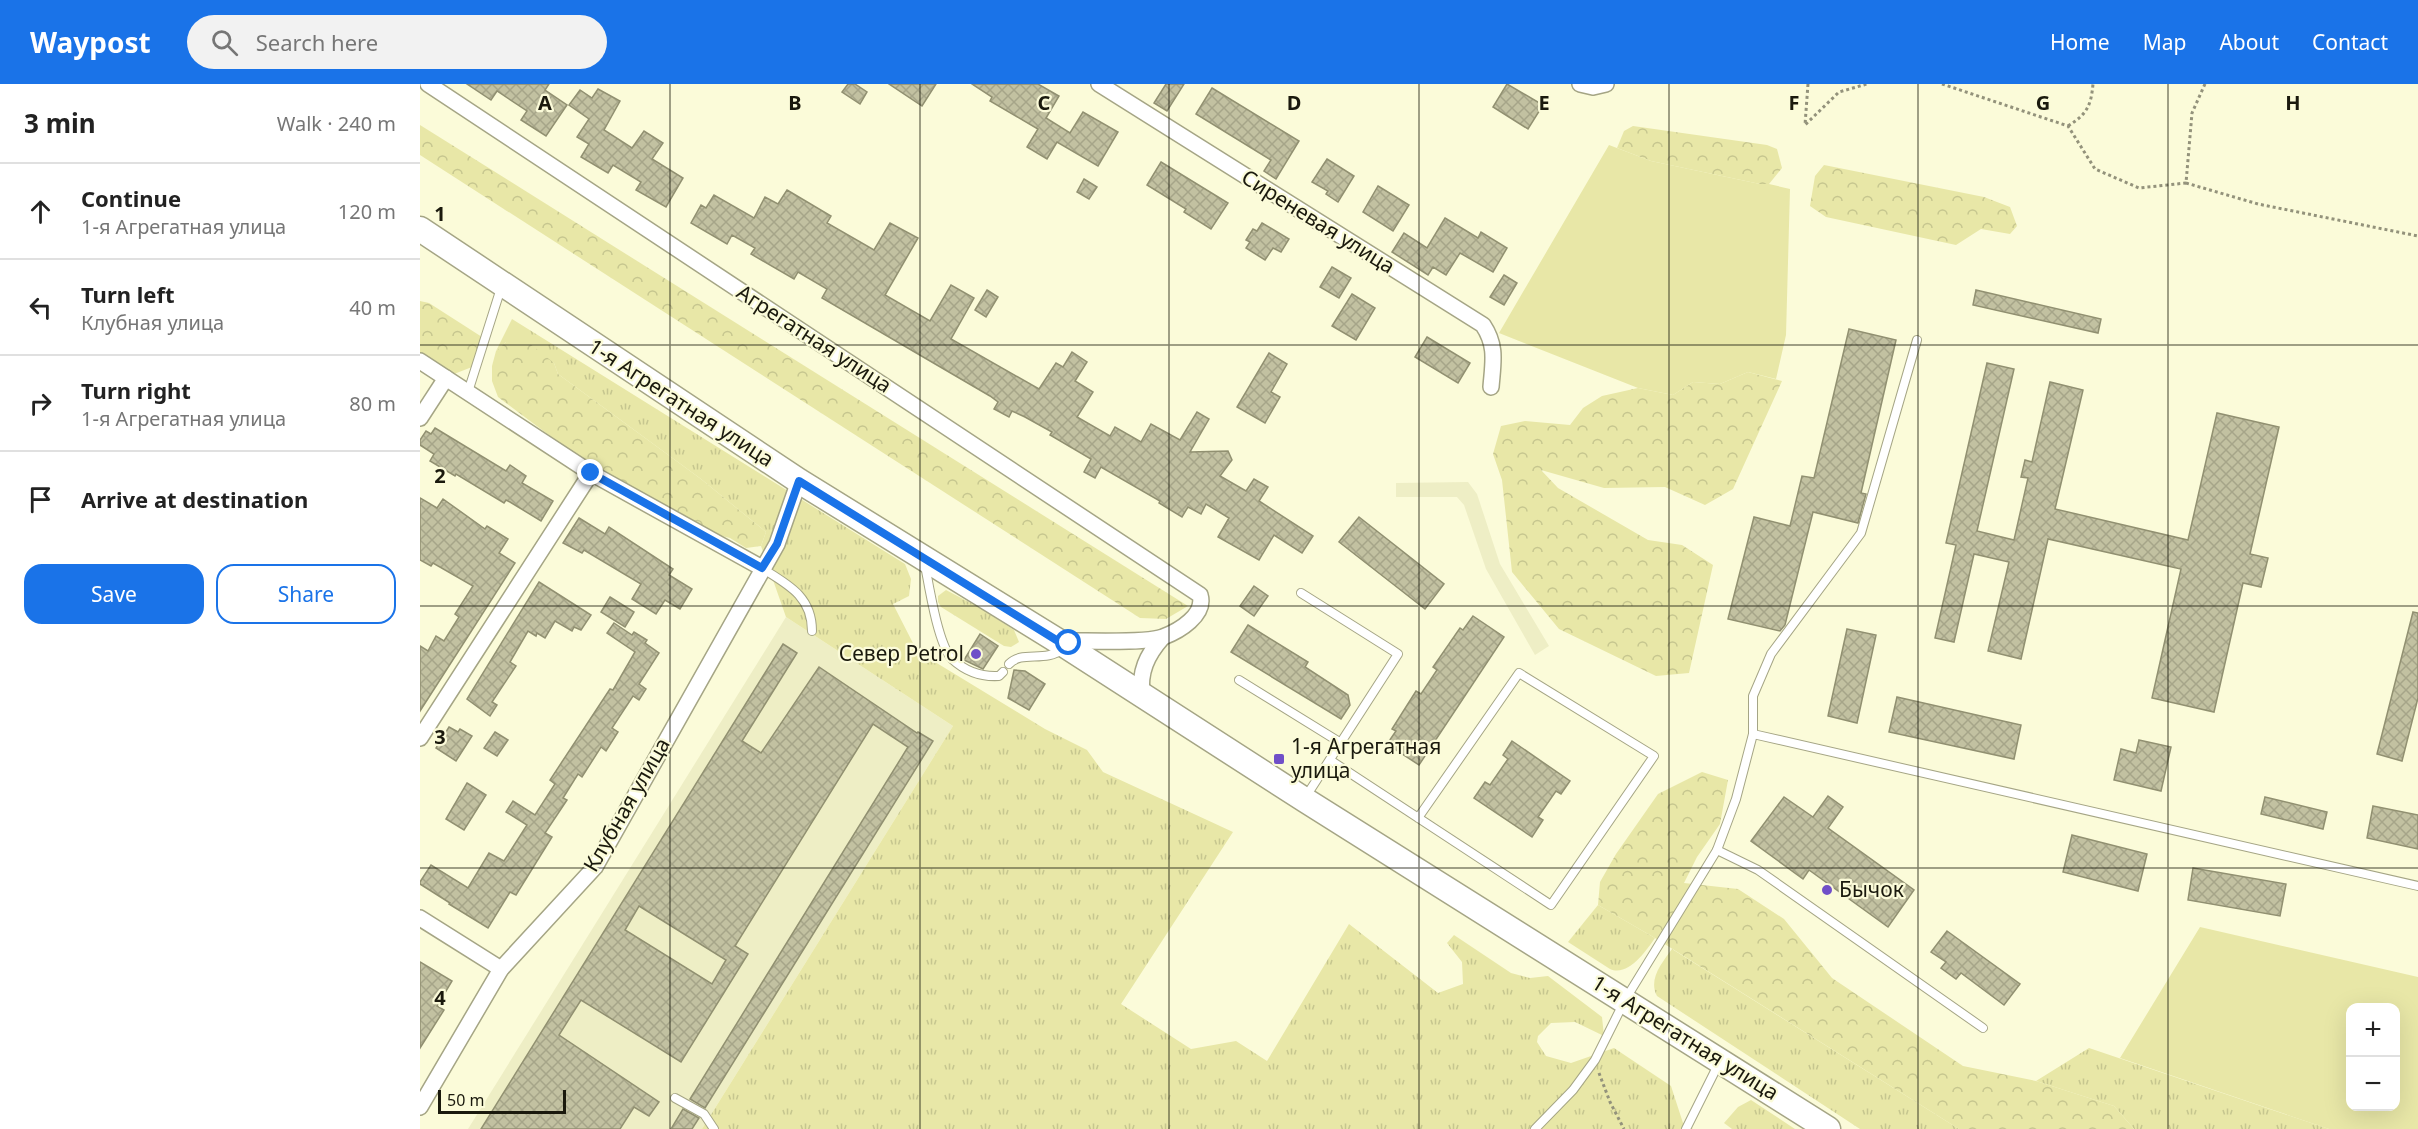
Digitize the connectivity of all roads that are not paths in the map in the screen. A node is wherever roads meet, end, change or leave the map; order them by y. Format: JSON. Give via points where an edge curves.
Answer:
{"nodes":[{"id":1,"x":428,"y":84,"type":"edge"},
{"id":2,"x":1099,"y":84,"type":"edge"},
{"id":3,"x":1580,"y":84,"type":"edge"},
{"id":4,"x":1606,"y":84,"type":"edge"},
{"id":5,"x":420,"y":228,"type":"edge"},
{"id":6,"x":502,"y":284,"type":"junction"},
{"id":7,"x":1917,"y":340,"type":"dead end"},
{"id":8,"x":420,"y":361,"type":"edge"},
{"id":9,"x":446,"y":378,"type":"junction"},
{"id":10,"x":1491,"y":387,"type":"dead end"},
{"id":11,"x":468,"y":392,"type":"junction"},
{"id":12,"x":420,"y":418,"type":"edge"},
{"id":13,"x":591,"y":473,"type":"junction"},
{"id":14,"x":799,"y":481,"type":"junction"},
{"id":15,"x":924,"y":558,"type":"junction"},
{"id":16,"x":762,"y":568,"type":"junction"},
{"id":17,"x":1301,"y":593,"type":"dead end"},
{"id":18,"x":812,"y":632,"type":"dead end"},
{"id":19,"x":1162,"y":638,"type":"junction"},
{"id":20,"x":1066,"y":646,"type":"junction"},
{"id":21,"x":1009,"y":664,"type":"dead end"},
{"id":22,"x":1003,"y":672,"type":"dead end"},
{"id":23,"x":1239,"y":680,"type":"dead end"},
{"id":24,"x":1142,"y":695,"type":"junction"},
{"id":25,"x":1753,"y":734,"type":"junction"},
{"id":26,"x":420,"y":738,"type":"edge"},
{"id":27,"x":1341,"y":743,"type":"junction"},
{"id":28,"x":1330,"y":760,"type":"junction"},
{"id":29,"x":1305,"y":800,"type":"junction"},
{"id":30,"x":1418,"y":818,"type":"junction"},
{"id":31,"x":1717,"y":850,"type":"junction"},
{"id":32,"x":2418,"y":886,"type":"edge"},
{"id":33,"x":420,"y":918,"type":"edge"},
{"id":34,"x":501,"y":969,"type":"junction"},
{"id":35,"x":1625,"y":1000,"type":"junction"},
{"id":36,"x":1983,"y":1028,"type":"dead end"},
{"id":37,"x":1719,"y":1062,"type":"junction"},
{"id":38,"x":675,"y":1098,"type":"dead end"},
{"id":39,"x":420,"y":1107,"type":"edge"},
{"id":40,"x":1823,"y":1128,"type":"edge"},
{"id":41,"x":714,"y":1129,"type":"edge"},
{"id":42,"x":1535,"y":1129,"type":"edge"},
{"id":43,"x":1686,"y":1129,"type":"edge"}],
"edges":[{"from":1,"to":19,"type":"street","name":"Агрегатная улица","via":[[1200,595],[1199,611],[1194,618]]},
{"from":2,"to":10,"type":"street","name":"Сиреневая улица","via":[[1483,325],[1494,349]]},
{"from":3,"to":4,"type":"street"},
{"from":5,"to":6,"type":"main road","name":"1-я Агрегатная улица"},
{"from":6,"to":11,"type":"lane"},
{"from":6,"to":14,"type":"main road","name":"1-я Агрегатная улица"},
{"from":7,"to":25,"type":"lane","via":[[1861,533],[1771,654],[1753,696]]},
{"from":8,"to":9,"type":"street"},
{"from":9,"to":11,"type":"street"},
{"from":9,"to":12,"type":"street"},
{"from":11,"to":13,"type":"street"},
{"from":13,"to":16,"type":"street"},
{"from":13,"to":26,"type":"street"},
{"from":14,"to":15,"type":"main road","name":"1-я Агрегатная улица"},
{"from":14,"to":16,"type":"street","name":"Клубная улица","via":[[777,544]]},
{"from":15,"to":20,"type":"main road","name":"1-я Агрегатная улица"},
{"from":15,"to":22,"type":"lane","via":[[935,618],[951,658],[984,677]]},
{"from":16,"to":18,"type":"lane","via":[[805,600]]},
{"from":16,"to":34,"type":"street","name":"Клубная улица","via":[[595,867]]},
{"from":17,"to":27,"type":"lane","via":[[1398,654]]},
{"from":19,"to":20,"type":"street","via":[[1074,641]]},
{"from":19,"to":24,"type":"street","via":[[1150,651],[1144,666],[1140,680]]},
{"from":20,"to":21,"type":"lane","via":[[1049,657],[1016,658]]},
{"from":20,"to":24,"type":"main road","name":"1-я Агрегатная улица"},
{"from":23,"to":27,"type":"lane"},
{"from":24,"to":29,"type":"main road","name":"1-я Агрегатная улица"},
{"from":25,"to":31,"type":"lane","via":[[1736,800]]},
{"from":25,"to":32,"type":"lane"},
{"from":27,"to":28,"type":"lane"},
{"from":28,"to":29,"type":"lane"},
{"from":28,"to":30,"type":"lane"},
{"from":29,"to":35,"type":"main road","name":"1-я Агрегатная улица"},
{"from":30,"to":30,"type":"lane","via":[[1551,905],[1654,756],[1519,673]]},
{"from":31,"to":35,"type":"lane"},
{"from":31,"to":36,"type":"lane","via":[[1758,870]]},
{"from":33,"to":34,"type":"street"},
{"from":34,"to":39,"type":"street","name":"Клубная улица"},
{"from":35,"to":37,"type":"main road","name":"1-я Агрегатная улица"},
{"from":35,"to":42,"type":"lane","via":[[1595,1060],[1573,1090]]},
{"from":37,"to":40,"type":"main road","name":"1-я Агрегатная улица"},
{"from":37,"to":43,"type":"lane"},
{"from":38,"to":41,"type":"lane","via":[[704,1114]]}]}
